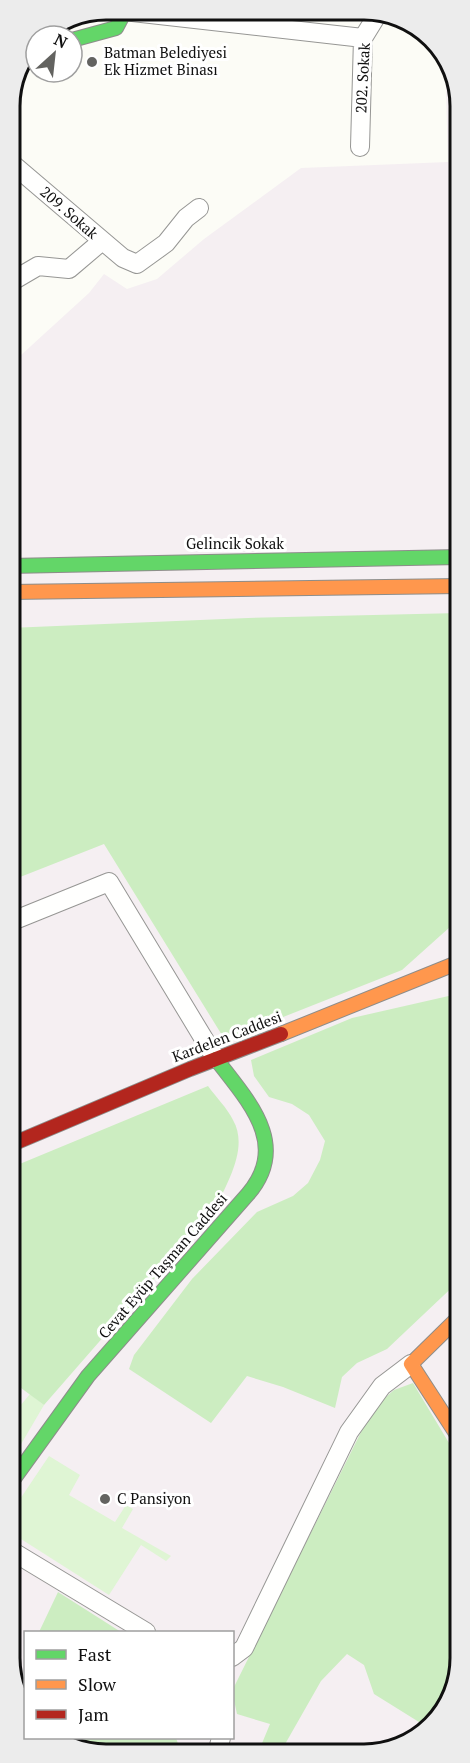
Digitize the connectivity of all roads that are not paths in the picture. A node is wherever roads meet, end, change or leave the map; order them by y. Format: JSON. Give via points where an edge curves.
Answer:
{"nodes":[{"id":1,"x":117,"y":20,"type":"edge"},
{"id":2,"x":206,"y":20,"type":"edge"},
{"id":3,"x":374,"y":21,"type":"edge"},
{"id":4,"x":84,"y":37,"type":"edge"},
{"id":5,"x":363,"y":38,"type":"junction"},
{"id":6,"x":360,"y":147,"type":"dead end"},
{"id":7,"x":20,"y":171,"type":"edge"},
{"id":8,"x":199,"y":208,"type":"dead end"},
{"id":9,"x":102,"y":241,"type":"junction"},
{"id":10,"x":20,"y":277,"type":"edge"},
{"id":11,"x":450,"y":557,"type":"edge"},
{"id":12,"x":20,"y":566,"type":"edge"},
{"id":13,"x":450,"y":586,"type":"edge"},
{"id":14,"x":20,"y":592,"type":"edge"},
{"id":15,"x":20,"y":918,"type":"edge"},
{"id":16,"x":450,"y":964,"type":"edge"},
{"id":17,"x":216,"y":1059,"type":"junction"},
{"id":18,"x":20,"y":1141,"type":"edge"},
{"id":19,"x":450,"y":1326,"type":"edge"},
{"id":20,"x":411,"y":1364,"type":"junction"},
{"id":21,"x":450,"y":1424,"type":"edge"},
{"id":22,"x":20,"y":1468,"type":"edge"},
{"id":23,"x":20,"y":1556,"type":"edge"},
{"id":24,"x":144,"y":1631,"type":"edge"},
{"id":25,"x":234,"y":1655,"type":"edge"}],
"edges":[{"from":1,"to":4,"type":"street","via":[[116,28]]},
{"from":2,"to":5,"type":"street"},
{"from":3,"to":5,"type":"street","name":"202. Sokak"},
{"from":5,"to":6,"type":"street","name":"202. Sokak"},
{"from":7,"to":9,"type":"street","name":"209. Sokak"},
{"from":8,"to":9,"type":"street","name":"209. Sokak","via":[[166,243],[137,264]]},
{"from":9,"to":10,"type":"street","name":"209. Sokak","via":[[69,269],[38,266]]},
{"from":11,"to":12,"type":"street","name":"Gelincik Sokak"},
{"from":13,"to":14,"type":"street"},
{"from":15,"to":17,"type":"street","via":[[109,882]]},
{"from":16,"to":17,"type":"street","name":"Kardelen Caddesi","via":[[383,995]]},
{"from":17,"to":18,"type":"street","name":"Kardelen Caddesi"},
{"from":17,"to":22,"type":"street","name":"Cevat Eyüp Taşman Caddesi","via":[[260,1122],[267,1138],[265,1167],[235,1209],[89,1376]]},
{"from":19,"to":20,"type":"street"},
{"from":20,"to":21,"type":"street"},
{"from":20,"to":25,"type":"street","via":[[382,1386],[349,1432],[244,1647]]},
{"from":23,"to":24,"type":"street"}]}
